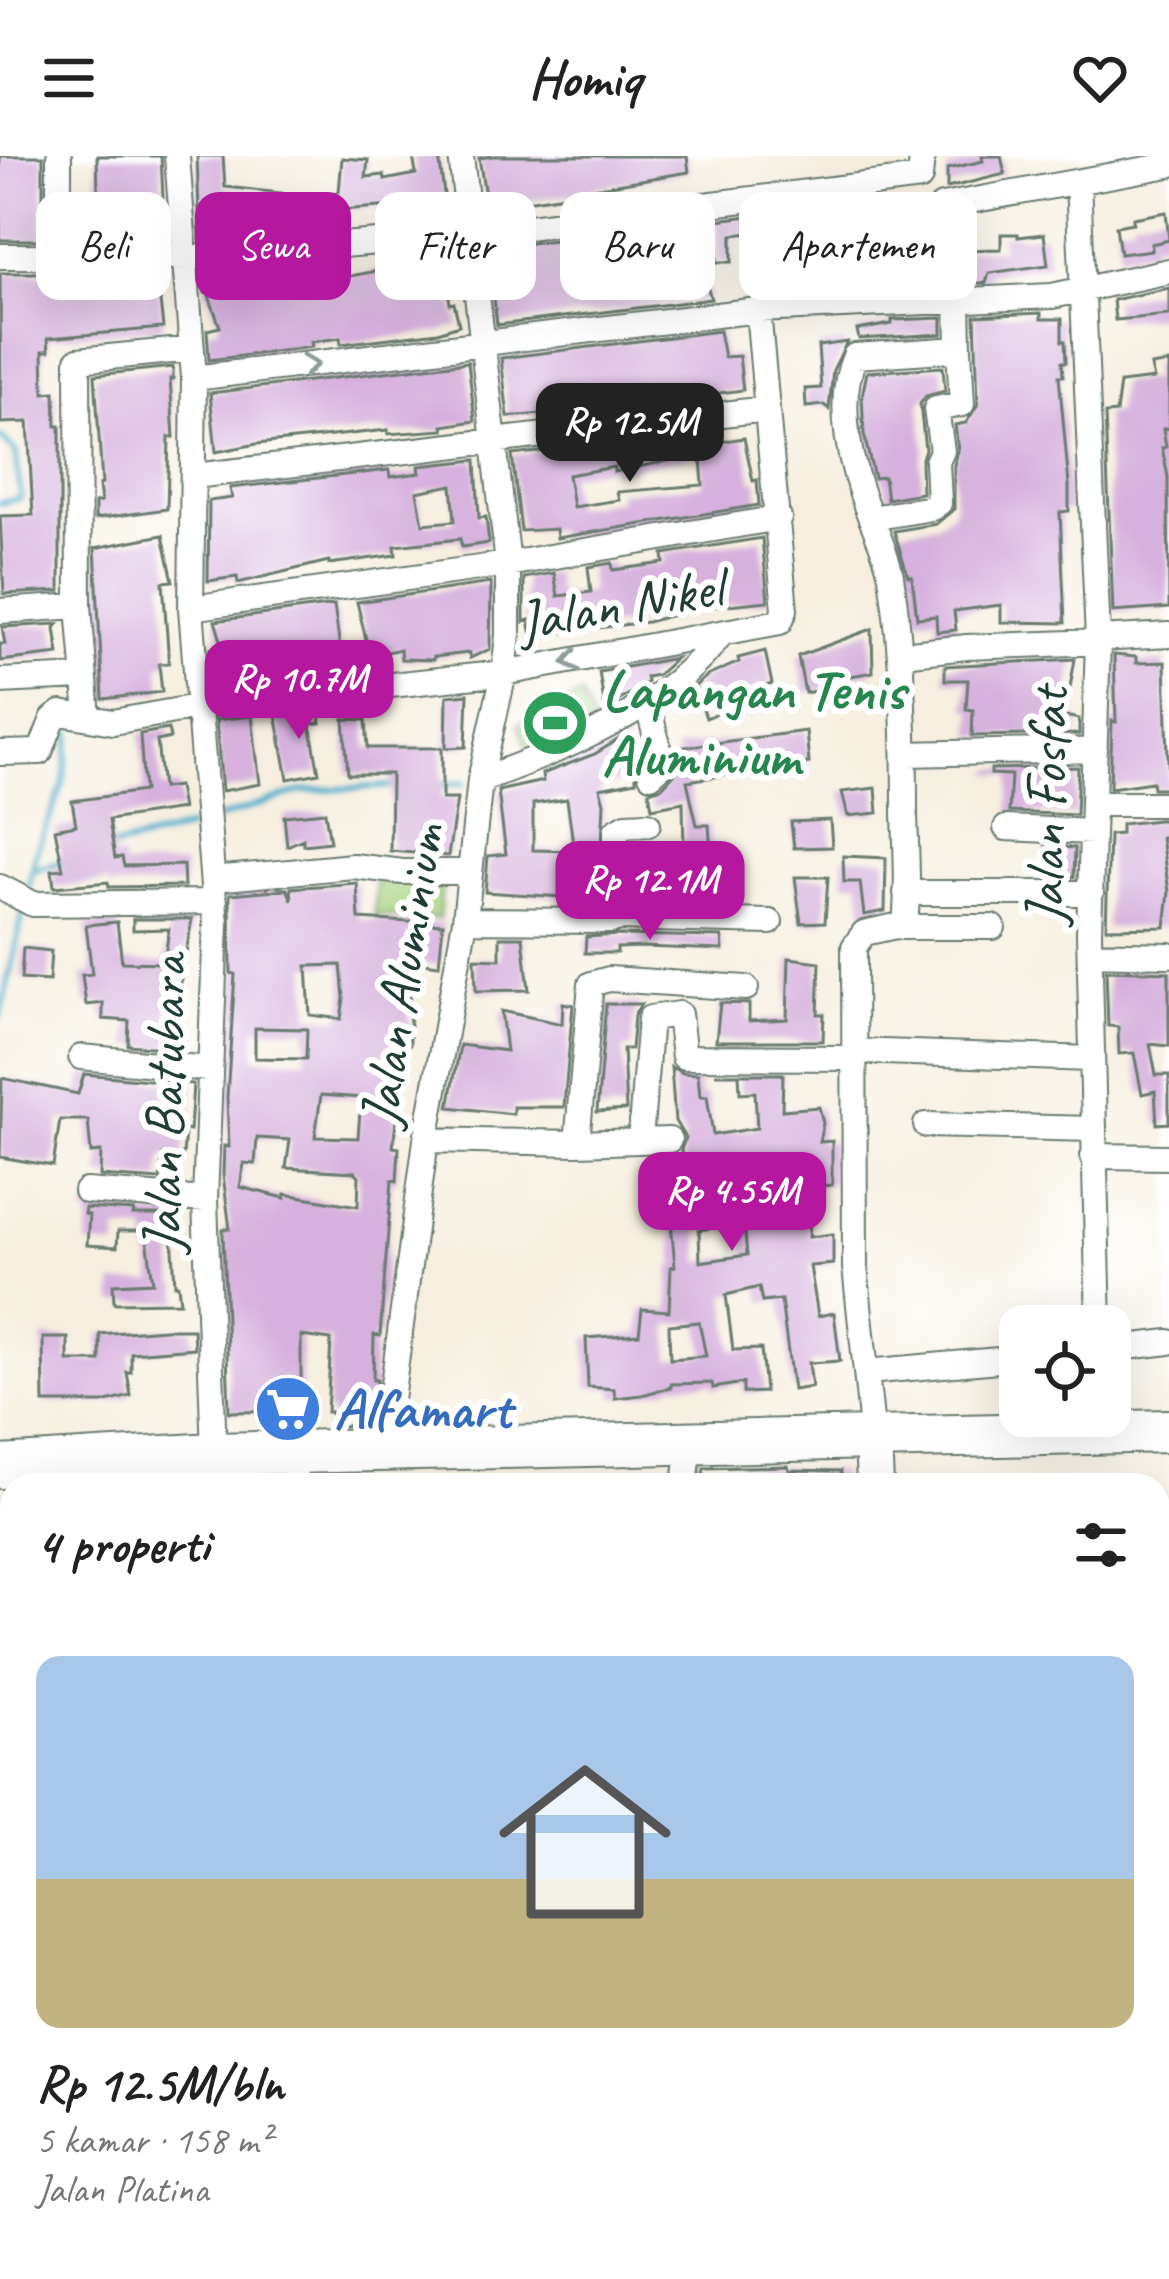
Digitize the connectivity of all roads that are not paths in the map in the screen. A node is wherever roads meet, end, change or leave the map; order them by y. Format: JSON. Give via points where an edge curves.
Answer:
{"nodes":[{"id":1,"x":59,"y":156,"type":"edge"},
{"id":2,"x":177,"y":156,"type":"edge"},
{"id":3,"x":461,"y":156,"type":"edge"},
{"id":4,"x":1169,"y":165,"type":"edge"},
{"id":5,"x":921,"y":167,"type":"edge"},
{"id":6,"x":1078,"y":182,"type":"junction"},
{"id":7,"x":59,"y":192,"type":"edge"},
{"id":8,"x":466,"y":192,"type":"edge"},
{"id":9,"x":977,"y":200,"type":"edge"},
{"id":10,"x":536,"y":224,"type":"edge"},
{"id":11,"x":375,"y":241,"type":"edge"},
{"id":12,"x":0,"y":256,"type":"edge"},
{"id":13,"x":36,"y":257,"type":"edge"},
{"id":14,"x":171,"y":258,"type":"edge"},
{"id":15,"x":185,"y":258,"type":"junction"},
{"id":16,"x":1169,"y":271,"type":"edge"},
{"id":17,"x":1085,"y":288,"type":"junction"},
{"id":18,"x":977,"y":298,"type":"edge"},
{"id":19,"x":479,"y":300,"type":"edge"},
{"id":20,"x":940,"y":300,"type":"edge"},
{"id":21,"x":958,"y":300,"type":"edge"},
{"id":22,"x":758,"y":310,"type":"junction"},
{"id":23,"x":484,"y":344,"type":"junction"},
{"id":24,"x":959,"y":349,"type":"junction"},
{"id":25,"x":192,"y":350,"type":"junction"},
{"id":26,"x":194,"y":378,"type":"junction"},
{"id":27,"x":766,"y":409,"type":"junction"},
{"id":28,"x":495,"y":441,"type":"junction"},
{"id":29,"x":194,"y":476,"type":"junction"},
{"id":30,"x":779,"y":518,"type":"junction"},
{"id":31,"x":871,"y":518,"type":"junction"},
{"id":32,"x":508,"y":564,"type":"junction"},
{"id":33,"x":80,"y":606,"type":"junction"},
{"id":34,"x":191,"y":608,"type":"junction"},
{"id":35,"x":0,"y":611,"type":"edge"},
{"id":36,"x":721,"y":634,"type":"junction"},
{"id":37,"x":1169,"y":635,"type":"edge"},
{"id":38,"x":1098,"y":641,"type":"junction"},
{"id":39,"x":901,"y":654,"type":"junction"},
{"id":40,"x":504,"y":673,"type":"junction"},
{"id":41,"x":82,"y":677,"type":"junction"},
{"id":42,"x":0,"y":681,"type":"edge"},
{"id":43,"x":647,"y":703,"type":"junction"},
{"id":44,"x":197,"y":706,"type":"junction"},
{"id":45,"x":88,"y":717,"type":"junction"},
{"id":46,"x":1095,"y":750,"type":"junction"},
{"id":47,"x":0,"y":753,"type":"edge"},
{"id":48,"x":905,"y":754,"type":"junction"},
{"id":49,"x":651,"y":776,"type":"dead end"},
{"id":50,"x":480,"y":781,"type":"junction"},
{"id":51,"x":1093,"y":804,"type":"junction"},
{"id":52,"x":1169,"y":804,"type":"edge"},
{"id":53,"x":648,"y":824,"type":"dead end"},
{"id":54,"x":1006,"y":828,"type":"dead end"},
{"id":55,"x":1092,"y":832,"type":"junction"},
{"id":56,"x":469,"y":872,"type":"junction"},
{"id":57,"x":214,"y":891,"type":"junction"},
{"id":58,"x":906,"y":893,"type":"junction"},
{"id":59,"x":1091,"y":893,"type":"junction"},
{"id":60,"x":17,"y":896,"type":"edge"},
{"id":61,"x":616,"y":918,"type":"junction"},
{"id":62,"x":465,"y":920,"type":"junction"},
{"id":63,"x":770,"y":922,"type":"dead end"},
{"id":64,"x":902,"y":927,"type":"junction"},
{"id":65,"x":993,"y":927,"type":"dead end"},
{"id":66,"x":1090,"y":953,"type":"junction"},
{"id":67,"x":1169,"y":955,"type":"edge"},
{"id":68,"x":746,"y":988,"type":"dead end"},
{"id":69,"x":852,"y":1054,"type":"junction"},
{"id":70,"x":82,"y":1057,"type":"dead end"},
{"id":71,"x":1092,"y":1059,"type":"junction"},
{"id":72,"x":209,"y":1069,"type":"junction"},
{"id":73,"x":926,"y":1125,"type":"dead end"},
{"id":74,"x":1093,"y":1129,"type":"junction"},
{"id":75,"x":669,"y":1139,"type":"dead end"},
{"id":76,"x":425,"y":1140,"type":"junction"},
{"id":77,"x":640,"y":1140,"type":"junction"},
{"id":78,"x":577,"y":1143,"type":"junction"},
{"id":79,"x":1093,"y":1156,"type":"junction"},
{"id":80,"x":1169,"y":1157,"type":"edge"},
{"id":81,"x":86,"y":1190,"type":"dead end"},
{"id":82,"x":205,"y":1200,"type":"junction"},
{"id":83,"x":1098,"y":1305,"type":"edge"},
{"id":84,"x":1169,"y":1342,"type":"edge"},
{"id":85,"x":1131,"y":1347,"type":"edge"},
{"id":86,"x":999,"y":1360,"type":"edge"},
{"id":87,"x":867,"y":1372,"type":"junction"},
{"id":88,"x":1131,"y":1427,"type":"edge"},
{"id":89,"x":999,"y":1431,"type":"edge"},
{"id":90,"x":1169,"y":1431,"type":"edge"},
{"id":91,"x":873,"y":1439,"type":"junction"},
{"id":92,"x":384,"y":1451,"type":"junction"},
{"id":93,"x":214,"y":1454,"type":"junction"},
{"id":94,"x":688,"y":1464,"type":"edge"},
{"id":95,"x":0,"y":1467,"type":"edge"},
{"id":96,"x":295,"y":1469,"type":"edge"},
{"id":97,"x":164,"y":1471,"type":"edge"},
{"id":98,"x":98,"y":1473,"type":"edge"},
{"id":99,"x":874,"y":1473,"type":"edge"}],
"edges":[{"from":1,"to":7,"type":"street"},
{"from":2,"to":15,"type":"street"},
{"from":3,"to":8,"type":"street","name":"Jalan Aluminium"},
{"from":4,"to":6,"type":"street"},
{"from":5,"to":10,"type":"street"},
{"from":6,"to":9,"type":"street"},
{"from":6,"to":17,"type":"street","name":"Jalan Fosfat"},
{"from":11,"to":15,"type":"street"},
{"from":12,"to":13,"type":"street"},
{"from":14,"to":15,"type":"street"},
{"from":15,"to":25,"type":"street"},
{"from":16,"to":17,"type":"street"},
{"from":17,"to":18,"type":"street"},
{"from":17,"to":38,"type":"street","name":"Jalan Fosfat"},
{"from":19,"to":23,"type":"street","name":"Jalan Aluminium"},
{"from":20,"to":22,"type":"street"},
{"from":21,"to":24,"type":"street"},
{"from":22,"to":23,"type":"street"},
{"from":22,"to":27,"type":"street","name":"Jalan Nikel"},
{"from":26,"to":23,"type":"street","one_way":true},
{"from":23,"to":28,"type":"street","name":"Jalan Aluminium"},
{"from":24,"to":31,"type":"street","via":[[962,404],[935,409],[943,451],[939,502]]},
{"from":24,"to":31,"type":"street","via":[[853,359],[847,428]]},
{"from":25,"to":26,"type":"street"},
{"from":25,"to":33,"type":"street","via":[[77,362]]},
{"from":26,"to":29,"type":"street"},
{"from":27,"to":28,"type":"street"},
{"from":27,"to":30,"type":"street","name":"Jalan Nikel"},
{"from":28,"to":29,"type":"street"},
{"from":28,"to":32,"type":"street","name":"Jalan Aluminium"},
{"from":29,"to":34,"type":"street"},
{"from":30,"to":32,"type":"street"},
{"from":30,"to":36,"type":"street","name":"Jalan Nikel","via":[[780,622]]},
{"from":31,"to":39,"type":"street","via":[[890,569]]},
{"from":32,"to":34,"type":"street"},
{"from":32,"to":40,"type":"street","name":"Jalan Aluminium"},
{"from":33,"to":35,"type":"street"},
{"from":33,"to":41,"type":"street"},
{"from":34,"to":44,"type":"street"},
{"from":36,"to":40,"type":"street","name":"Jalan Nikel","one_way":true},
{"from":36,"to":43,"type":"street","via":[[703,659]]},
{"from":37,"to":38,"type":"street"},
{"from":38,"to":39,"type":"street"},
{"from":38,"to":46,"type":"street","name":"Jalan Fosfat"},
{"from":39,"to":48,"type":"street"},
{"from":40,"to":44,"type":"street","name":"Jalan Nikel"},
{"from":40,"to":50,"type":"street","name":"Jalan Aluminium"},
{"from":41,"to":42,"type":"street"},
{"from":41,"to":45,"type":"street"},
{"from":43,"to":49,"type":"street","via":[[663,764]]},
{"from":43,"to":50,"type":"street"},
{"from":44,"to":45,"type":"street","name":"Jalan Nikel","via":[[113,722]]},
{"from":44,"to":57,"type":"street"},
{"from":45,"to":47,"type":"street","via":[[61,713],[40,752]]},
{"from":46,"to":48,"type":"street"},
{"from":46,"to":51,"type":"street","name":"Jalan Fosfat"},
{"from":48,"to":58,"type":"street"},
{"from":50,"to":56,"type":"street","name":"Jalan Aluminium"},
{"from":51,"to":52,"type":"street"},
{"from":51,"to":55,"type":"street","name":"Jalan Fosfat"},
{"from":53,"to":61,"type":"street","via":[[616,831]]},
{"from":54,"to":55,"type":"street"},
{"from":55,"to":59,"type":"street","name":"Jalan Fosfat"},
{"from":56,"to":57,"type":"street","via":[[353,866]]},
{"from":56,"to":62,"type":"street","name":"Jalan Aluminium"},
{"from":57,"to":60,"type":"street","name":"Jalan Batubara"},
{"from":57,"to":72,"type":"street","name":"Jalan Batubara"},
{"from":58,"to":59,"type":"street"},
{"from":58,"to":64,"type":"street"},
{"from":59,"to":66,"type":"street","name":"Jalan Fosfat"},
{"from":61,"to":62,"type":"street"},
{"from":61,"to":63,"type":"street"},
{"from":62,"to":76,"type":"street","name":"Jalan Aluminium"},
{"from":64,"to":65,"type":"street"},
{"from":64,"to":69,"type":"street","via":[[864,933],[854,946]]},
{"from":66,"to":67,"type":"street"},
{"from":66,"to":71,"type":"street","name":"Jalan Fosfat"},
{"from":68,"to":78,"type":"street","via":[[591,984]]},
{"from":69,"to":71,"type":"street"},
{"from":69,"to":77,"type":"street","via":[[684,1058],[679,1014],[650,1018]]},
{"from":69,"to":87,"type":"street","via":[[855,1267]]},
{"from":70,"to":72,"type":"street"},
{"from":71,"to":74,"type":"street","name":"Jalan Fosfat"},
{"from":72,"to":82,"type":"street","name":"Jalan Batubara"},
{"from":73,"to":74,"type":"street"},
{"from":74,"to":79,"type":"street","name":"Jalan Fosfat"},
{"from":75,"to":77,"type":"street"},
{"from":76,"to":78,"type":"street"},
{"from":76,"to":92,"type":"street","name":"Jalan Aluminium"},
{"from":77,"to":78,"type":"street"},
{"from":79,"to":80,"type":"street"},
{"from":79,"to":83,"type":"street","name":"Jalan Fosfat"},
{"from":81,"to":82,"type":"street"},
{"from":82,"to":93,"type":"street","name":"Jalan Batubara"},
{"from":84,"to":85,"type":"street"},
{"from":86,"to":87,"type":"street"},
{"from":87,"to":91,"type":"street"},
{"from":88,"to":90,"type":"highway"},
{"from":89,"to":91,"type":"highway"},
{"from":91,"to":94,"type":"highway"},
{"from":91,"to":99,"type":"main road"},
{"from":92,"to":94,"type":"highway"},
{"from":92,"to":96,"type":"highway"},
{"from":93,"to":96,"type":"highway"},
{"from":93,"to":97,"type":"highway"},
{"from":95,"to":98,"type":"highway"},
{"from":97,"to":98,"type":"highway"}]}
